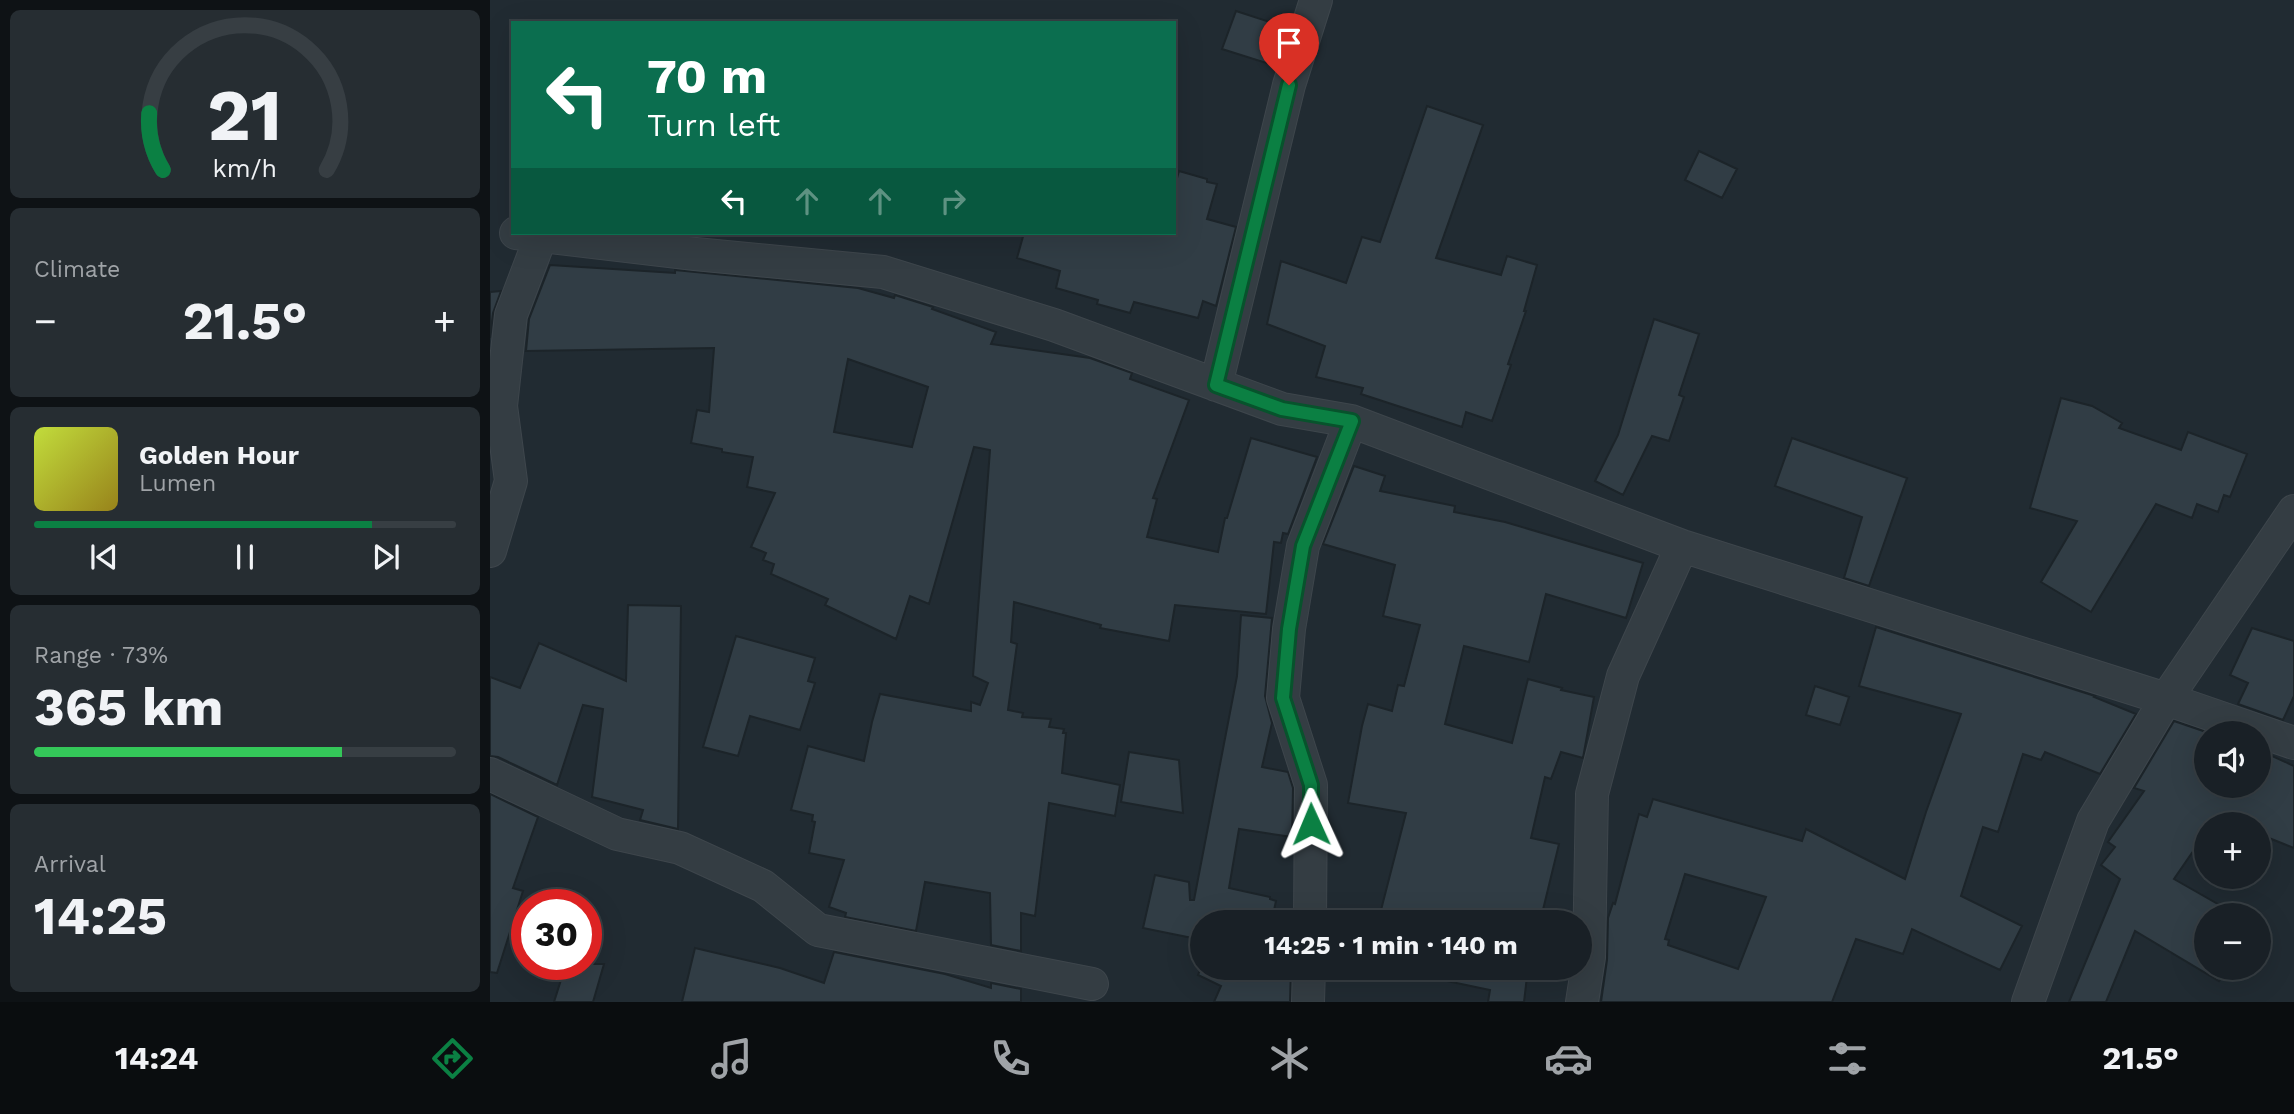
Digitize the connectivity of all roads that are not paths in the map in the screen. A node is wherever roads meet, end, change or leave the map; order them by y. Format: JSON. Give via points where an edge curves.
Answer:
{"nodes":[{"id":1,"x":1316,"y":0,"type":"edge"},
{"id":2,"x":490,"y":230,"type":"edge"},
{"id":3,"x":511,"y":233,"type":"edge"},
{"id":4,"x":523,"y":235,"type":"edge"},
{"id":5,"x":532,"y":235,"type":"edge"},
{"id":6,"x":1216,"y":385,"type":"junction"},
{"id":7,"x":1352,"y":421,"type":"junction"},
{"id":8,"x":2294,"y":511,"type":"edge"},
{"id":9,"x":1682,"y":546,"type":"junction"},
{"id":10,"x":490,"y":551,"type":"edge"},
{"id":11,"x":2166,"y":699,"type":"junction"},
{"id":12,"x":2294,"y":744,"type":"edge"},
{"id":13,"x":490,"y":774,"type":"edge"},
{"id":14,"x":1310,"y":910,"type":"edge"},
{"id":15,"x":1309,"y":980,"type":"edge"},
{"id":16,"x":1092,"y":984,"type":"dead end"},
{"id":17,"x":1308,"y":1002,"type":"edge"},
{"id":18,"x":1582,"y":1002,"type":"edge"},
{"id":19,"x":2028,"y":1002,"type":"edge"}],
"edges":[{"from":1,"to":6,"type":"street","via":[[1289,85]]},
{"from":2,"to":3,"type":"street"},
{"from":4,"to":10,"type":"street","via":[[501,406],[511,481]]},
{"from":5,"to":6,"type":"street","via":[[883,272],[1054,325]]},
{"from":6,"to":7,"type":"street","via":[[1282,409]]},
{"from":7,"to":9,"type":"street"},
{"from":7,"to":14,"type":"street","via":[[1303,546],[1283,698],[1311,785]]},
{"from":8,"to":11,"type":"street"},
{"from":9,"to":11,"type":"street"},
{"from":9,"to":18,"type":"street","via":[[1623,676],[1592,794],[1589,957]]},
{"from":11,"to":12,"type":"street"},
{"from":11,"to":19,"type":"street","via":[[2093,821]]},
{"from":13,"to":16,"type":"street","via":[[617,834],[680,848],[763,886],[818,930]]},
{"from":15,"to":17,"type":"street"}]}
